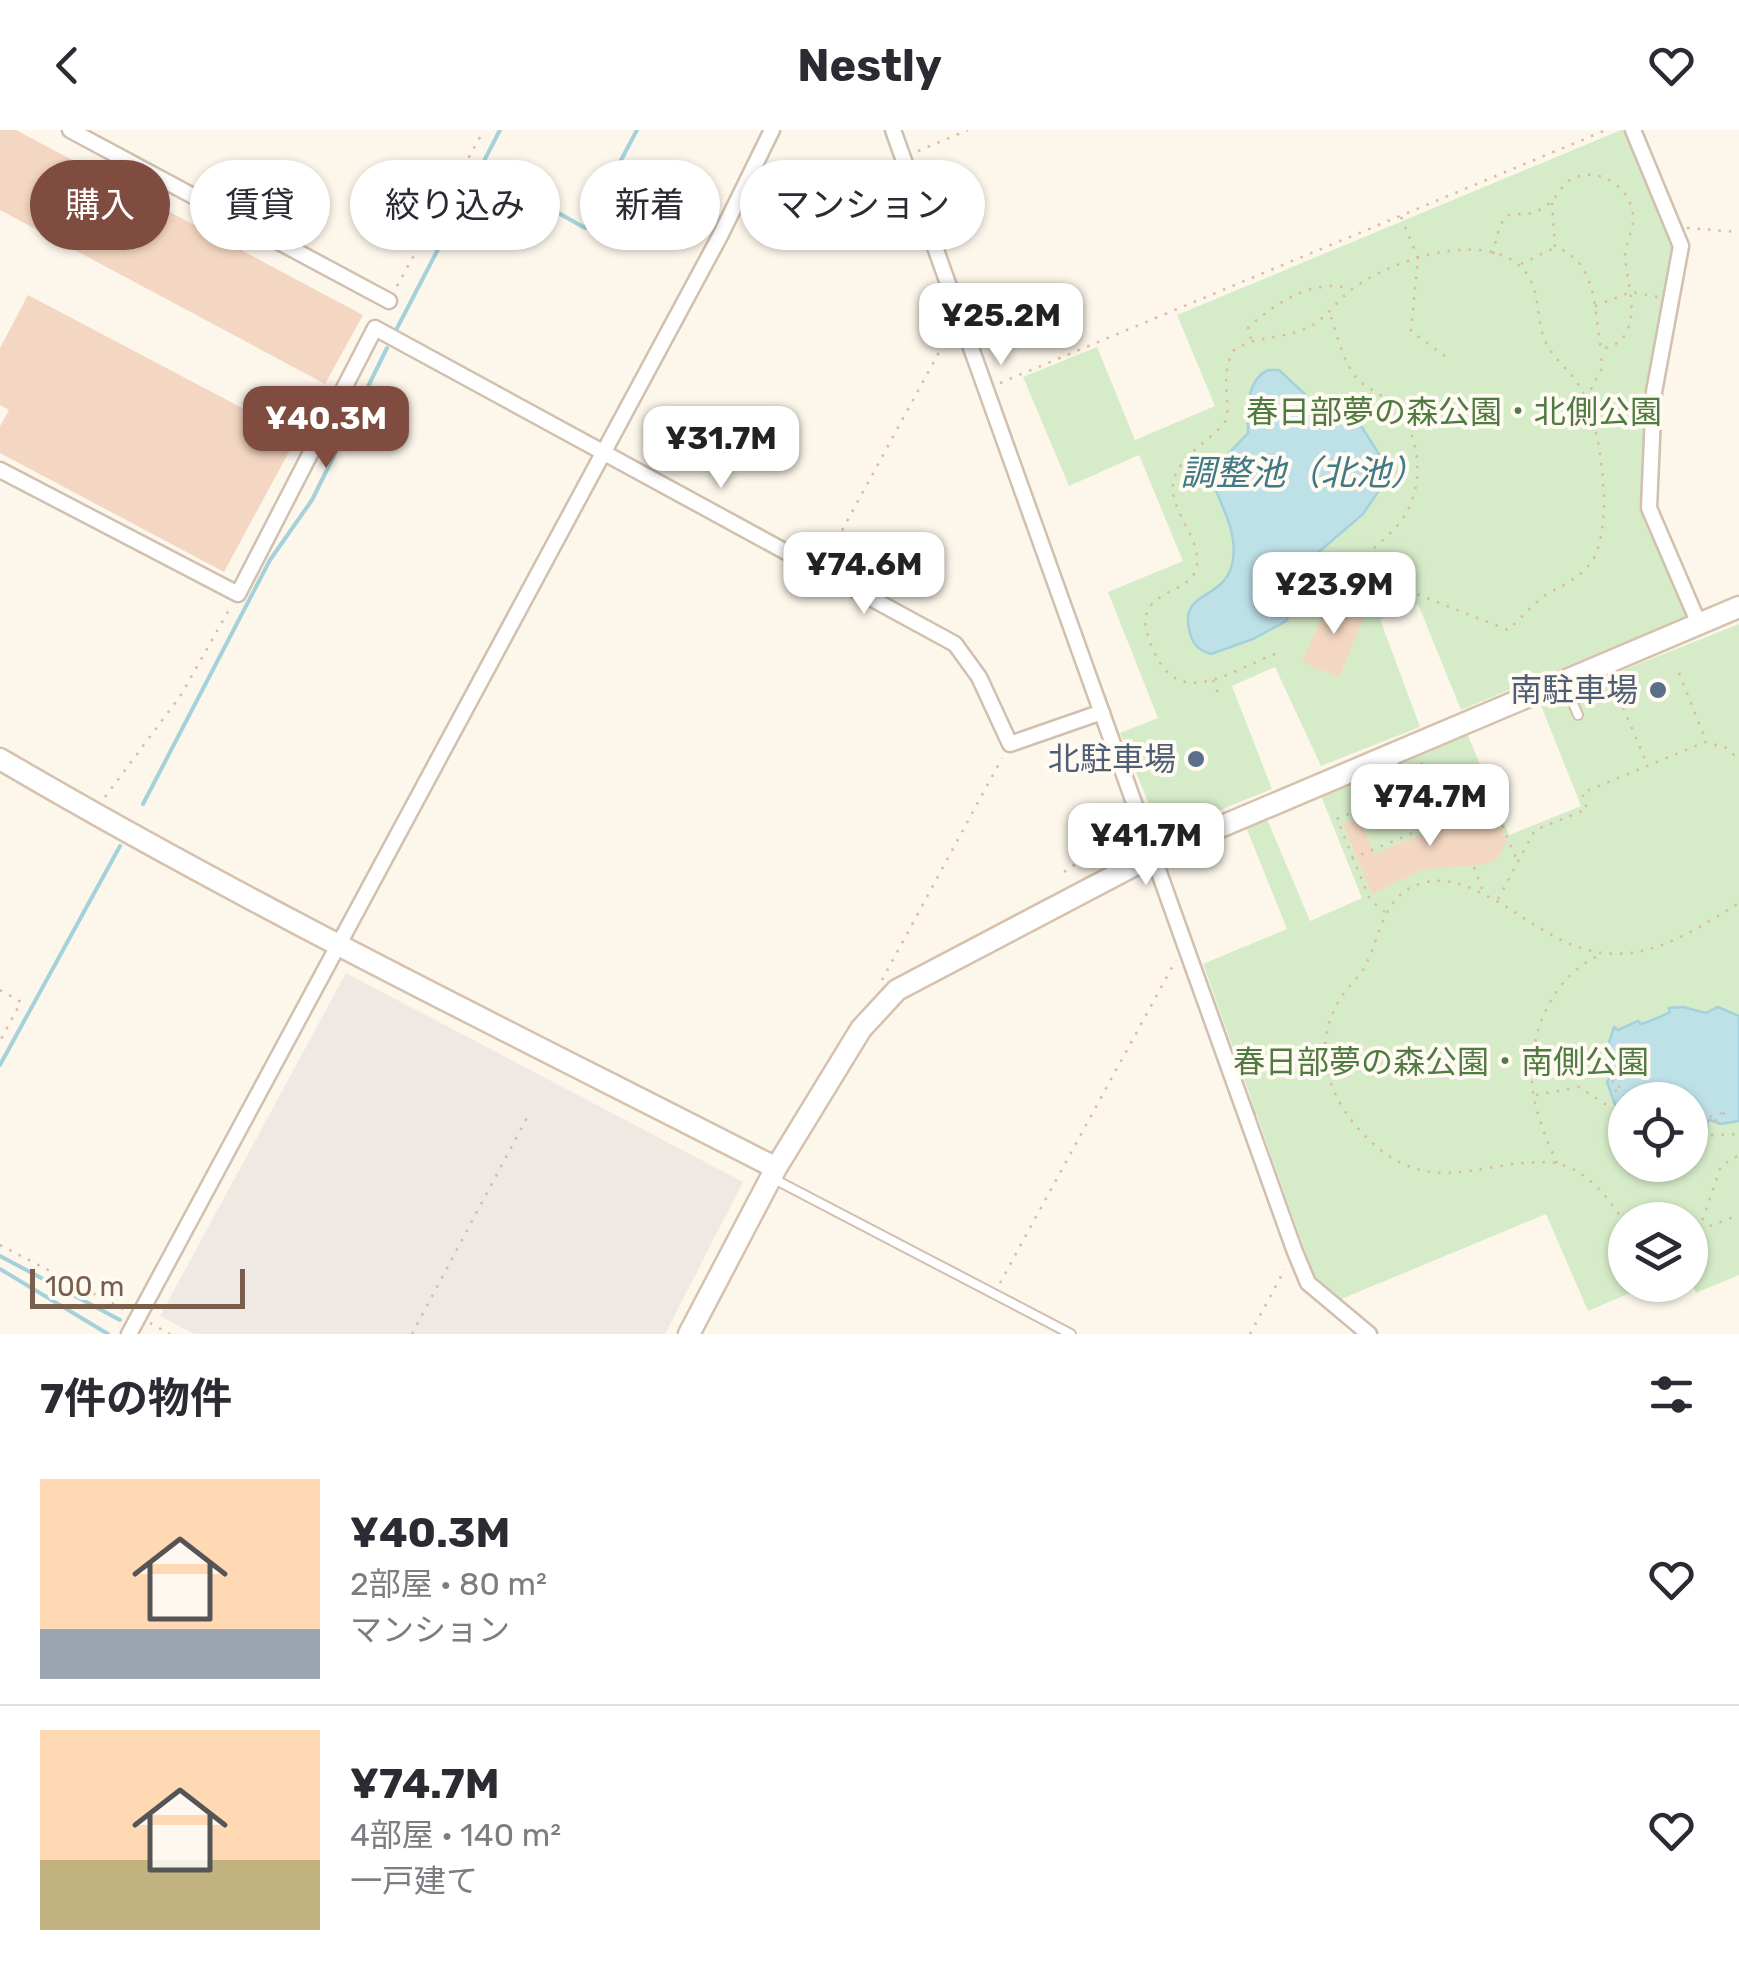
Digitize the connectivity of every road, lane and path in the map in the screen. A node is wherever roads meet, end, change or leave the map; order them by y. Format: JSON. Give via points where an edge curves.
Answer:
{"nodes":[{"id":1,"x":70,"y":130,"type":"edge"},
{"id":2,"x":484,"y":130,"type":"edge"},
{"id":3,"x":772,"y":130,"type":"edge"},
{"id":4,"x":893,"y":130,"type":"edge"},
{"id":5,"x":968,"y":130,"type":"edge"},
{"id":6,"x":1606,"y":130,"type":"edge"},
{"id":7,"x":1633,"y":130,"type":"edge"},
{"id":8,"x":903,"y":158,"type":"junction"},
{"id":9,"x":1552,"y":202,"type":"junction"},
{"id":10,"x":1401,"y":216,"type":"junction"},
{"id":11,"x":1686,"y":228,"type":"dead end"},
{"id":12,"x":1739,"y":232,"type":"edge"},
{"id":13,"x":1555,"y":247,"type":"junction"},
{"id":14,"x":1494,"y":254,"type":"junction"},
{"id":15,"x":1418,"y":258,"type":"junction"},
{"id":16,"x":1518,"y":265,"type":"junction"},
{"id":17,"x":1352,"y":289,"type":"junction"},
{"id":18,"x":1631,"y":292,"type":"junction"},
{"id":19,"x":1671,"y":299,"type":"junction"},
{"id":20,"x":389,"y":301,"type":"joint"},
{"id":21,"x":1594,"y":306,"type":"junction"},
{"id":22,"x":1328,"y":312,"type":"junction"},
{"id":23,"x":959,"y":314,"type":"junction"},
{"id":24,"x":1251,"y":341,"type":"junction"},
{"id":25,"x":1601,"y":350,"type":"junction"},
{"id":26,"x":1450,"y":360,"type":"dead end"},
{"id":27,"x":985,"y":389,"type":"junction"},
{"id":28,"x":1586,"y":399,"type":"junction"},
{"id":29,"x":601,"y":454,"type":"junction"},
{"id":30,"x":0,"y":470,"type":"edge"},
{"id":31,"x":821,"y":568,"type":"junction"},
{"id":32,"x":238,"y":594,"type":"junction"},
{"id":33,"x":1739,"y":607,"type":"edge"},
{"id":34,"x":1700,"y":624,"type":"junction"},
{"id":35,"x":1274,"y":654,"type":"dead end"},
{"id":36,"x":1678,"y":673,"type":"dead end"},
{"id":37,"x":1213,"y":678,"type":"junction"},
{"id":38,"x":1564,"y":682,"type":"junction"},
{"id":39,"x":1220,"y":698,"type":"dead end"},
{"id":40,"x":1619,"y":698,"type":"dead end"},
{"id":41,"x":1102,"y":712,"type":"junction"},
{"id":42,"x":1578,"y":715,"type":"dead end"},
{"id":43,"x":1707,"y":743,"type":"junction"},
{"id":44,"x":1010,"y":744,"type":"junction"},
{"id":45,"x":1414,"y":745,"type":"junction"},
{"id":46,"x":1390,"y":755,"type":"junction"},
{"id":47,"x":0,"y":759,"type":"edge"},
{"id":48,"x":1739,"y":760,"type":"edge"},
{"id":49,"x":1647,"y":764,"type":"junction"},
{"id":50,"x":1402,"y":784,"type":"dead end"},
{"id":51,"x":1486,"y":802,"type":"junction"},
{"id":52,"x":1360,"y":809,"type":"dead end"},
{"id":53,"x":1192,"y":811,"type":"dead end"},
{"id":54,"x":92,"y":813,"type":"junction"},
{"id":55,"x":1453,"y":816,"type":"junction"},
{"id":56,"x":1141,"y":818,"type":"junction"},
{"id":57,"x":1499,"y":832,"type":"dead end"},
{"id":58,"x":1202,"y":836,"type":"junction"},
{"id":59,"x":1154,"y":855,"type":"junction"},
{"id":60,"x":1353,"y":858,"type":"junction"},
{"id":61,"x":1518,"y":862,"type":"junction"},
{"id":62,"x":1474,"y":867,"type":"dead end"},
{"id":63,"x":1064,"y":872,"type":"dead end"},
{"id":64,"x":1485,"y":894,"type":"junction"},
{"id":65,"x":1498,"y":901,"type":"junction"},
{"id":66,"x":1739,"y":903,"type":"edge"},
{"id":67,"x":1385,"y":912,"type":"junction"},
{"id":68,"x":1186,"y":941,"type":"junction"},
{"id":69,"x":340,"y":944,"type":"junction"},
{"id":70,"x":1605,"y":953,"type":"junction"},
{"id":71,"x":877,"y":989,"type":"dead end"},
{"id":72,"x":0,"y":990,"type":"edge"},
{"id":73,"x":0,"y":1041,"type":"edge"},
{"id":74,"x":1534,"y":1095,"type":"junction"},
{"id":75,"x":1608,"y":1100,"type":"edge"},
{"id":76,"x":530,"y":1112,"type":"dead end"},
{"id":77,"x":1708,"y":1118,"type":"edge"},
{"id":78,"x":1708,"y":1125,"type":"edge"},
{"id":79,"x":1739,"y":1134,"type":"edge"},
{"id":80,"x":1708,"y":1135,"type":"edge"},
{"id":81,"x":1739,"y":1156,"type":"edge"},
{"id":82,"x":1557,"y":1163,"type":"junction"},
{"id":83,"x":773,"y":1173,"type":"junction"},
{"id":84,"x":1610,"y":1202,"type":"edge"},
{"id":85,"x":1708,"y":1204,"type":"edge"},
{"id":86,"x":1739,"y":1216,"type":"edge"},
{"id":87,"x":1708,"y":1227,"type":"edge"},
{"id":88,"x":0,"y":1245,"type":"edge"},
{"id":89,"x":1295,"y":1252,"type":"junction"},
{"id":90,"x":994,"y":1294,"type":"junction"},
{"id":91,"x":138,"y":1316,"type":"junction"},
{"id":92,"x":129,"y":1334,"type":"edge"},
{"id":93,"x":170,"y":1334,"type":"edge"},
{"id":94,"x":412,"y":1334,"type":"edge"},
{"id":95,"x":688,"y":1334,"type":"edge"},
{"id":96,"x":1071,"y":1334,"type":"edge"},
{"id":97,"x":1250,"y":1334,"type":"edge"},
{"id":98,"x":1369,"y":1334,"type":"edge"}],
"edges":[{"from":1,"to":20,"type":"street"},
{"from":2,"to":20,"type":"path"},
{"from":3,"to":29,"type":"street"},
{"from":4,"to":8,"type":"street"},
{"from":5,"to":8,"type":"path"},
{"from":6,"to":10,"type":"path"},
{"from":7,"to":19,"type":"street","via":[[1681,246]]},
{"from":8,"to":23,"type":"street"},
{"from":9,"to":13,"type":"path"},
{"from":9,"to":14,"type":"path","via":[[1502,218]]},
{"from":9,"to":18,"type":"path","via":[[1564,184],[1583,176],[1618,186],[1634,215],[1626,250]]},
{"from":10,"to":15,"type":"path"},
{"from":10,"to":27,"type":"path"},
{"from":11,"to":12,"type":"path"},
{"from":13,"to":16,"type":"path"},
{"from":13,"to":21,"type":"path","via":[[1580,258]]},
{"from":14,"to":15,"type":"path","via":[[1454,248]]},
{"from":14,"to":16,"type":"path"},
{"from":15,"to":17,"type":"path"},
{"from":15,"to":26,"type":"path","via":[[1411,331]]},
{"from":16,"to":28,"type":"path","via":[[1532,281],[1546,345]]},
{"from":17,"to":22,"type":"path"},
{"from":17,"to":24,"type":"path","via":[[1303,292],[1270,307],[1248,328]]},
{"from":18,"to":19,"type":"path"},
{"from":18,"to":21,"type":"path"},
{"from":18,"to":25,"type":"path","via":[[1626,334]]},
{"from":19,"to":34,"type":"street","via":[[1654,392],[1649,508]]},
{"from":21,"to":25,"type":"path"},
{"from":22,"to":24,"type":"path","via":[[1288,335]]},
{"from":22,"to":28,"type":"path","via":[[1354,375],[1395,406],[1418,463],[1402,520],[1345,579],[1375,596],[1389,584],[1398,586],[1508,630],[1572,580],[1598,551],[1603,525],[1600,456]]},
{"from":23,"to":27,"type":"street"},
{"from":23,"to":31,"type":"path"},
{"from":24,"to":37,"type":"path","via":[[1233,351],[1224,368],[1227,419],[1188,455],[1173,484],[1196,571],[1146,614],[1160,668],[1176,682]]},
{"from":25,"to":28,"type":"path","via":[[1602,368]]},
{"from":27,"to":41,"type":"street"},
{"from":29,"to":31,"type":"street"},
{"from":29,"to":32,"type":"street","via":[[375,328]]},
{"from":29,"to":69,"type":"street"},
{"from":30,"to":32,"type":"street"},
{"from":31,"to":44,"type":"street","via":[[955,644],[979,677]]},
{"from":32,"to":54,"type":"path","via":[[182,695]]},
{"from":33,"to":34,"type":"street"},
{"from":34,"to":38,"type":"street"},
{"from":35,"to":37,"type":"path"},
{"from":36,"to":43,"type":"path"},
{"from":37,"to":39,"type":"path"},
{"from":38,"to":42,"type":"lane"},
{"from":38,"to":45,"type":"street"},
{"from":40,"to":49,"type":"path"},
{"from":41,"to":44,"type":"street"},
{"from":41,"to":56,"type":"street"},
{"from":43,"to":48,"type":"path"},
{"from":43,"to":49,"type":"path"},
{"from":44,"to":71,"type":"path"},
{"from":45,"to":46,"type":"street"},
{"from":45,"to":55,"type":"path"},
{"from":46,"to":50,"type":"lane"},
{"from":46,"to":58,"type":"street"},
{"from":47,"to":54,"type":"street"},
{"from":49,"to":61,"type":"path","via":[[1582,792],[1587,809],[1534,830]]},
{"from":51,"to":55,"type":"path"},
{"from":51,"to":57,"type":"path"},
{"from":51,"to":61,"type":"path","via":[[1491,800]]},
{"from":52,"to":60,"type":"path","via":[[1337,819]]},
{"from":53,"to":58,"type":"lane"},
{"from":54,"to":69,"type":"street"},
{"from":55,"to":60,"type":"path"},
{"from":56,"to":59,"type":"street"},
{"from":56,"to":63,"type":"path"},
{"from":58,"to":59,"type":"street"},
{"from":59,"to":68,"type":"street"},
{"from":59,"to":83,"type":"street","via":[[897,990],[862,1029]]},
{"from":60,"to":67,"type":"path","via":[[1370,900]]},
{"from":61,"to":65,"type":"path"},
{"from":62,"to":64,"type":"path"},
{"from":64,"to":65,"type":"path"},
{"from":64,"to":67,"type":"path","via":[[1458,882],[1429,882],[1399,896]]},
{"from":65,"to":70,"type":"path","via":[[1554,936]]},
{"from":66,"to":70,"type":"path","via":[[1675,943]]},
{"from":67,"to":82,"type":"path","via":[[1368,960],[1326,1030],[1325,1062],[1347,1116],[1373,1144],[1414,1171]]},
{"from":68,"to":89,"type":"street"},
{"from":68,"to":90,"type":"path"},
{"from":69,"to":83,"type":"street"},
{"from":69,"to":91,"type":"street"},
{"from":70,"to":74,"type":"path","via":[[1572,970],[1554,992],[1536,1043]]},
{"from":72,"to":73,"type":"path","via":[[21,1002]]},
{"from":74,"to":75,"type":"path","via":[[1579,1087]]},
{"from":74,"to":82,"type":"path"},
{"from":76,"to":94,"type":"path"},
{"from":77,"to":78,"type":"path","via":[[1727,1111]]},
{"from":79,"to":80,"type":"path"},
{"from":81,"to":85,"type":"path","via":[[1721,1166]]},
{"from":82,"to":84,"type":"path","via":[[1572,1167]]},
{"from":83,"to":90,"type":"lane"},
{"from":83,"to":95,"type":"street"},
{"from":86,"to":87,"type":"path"},
{"from":88,"to":91,"type":"path"},
{"from":89,"to":97,"type":"path"},
{"from":89,"to":98,"type":"street","via":[[1308,1283]]},
{"from":90,"to":96,"type":"lane"},
{"from":91,"to":92,"type":"street"},
{"from":91,"to":93,"type":"path"}]}
